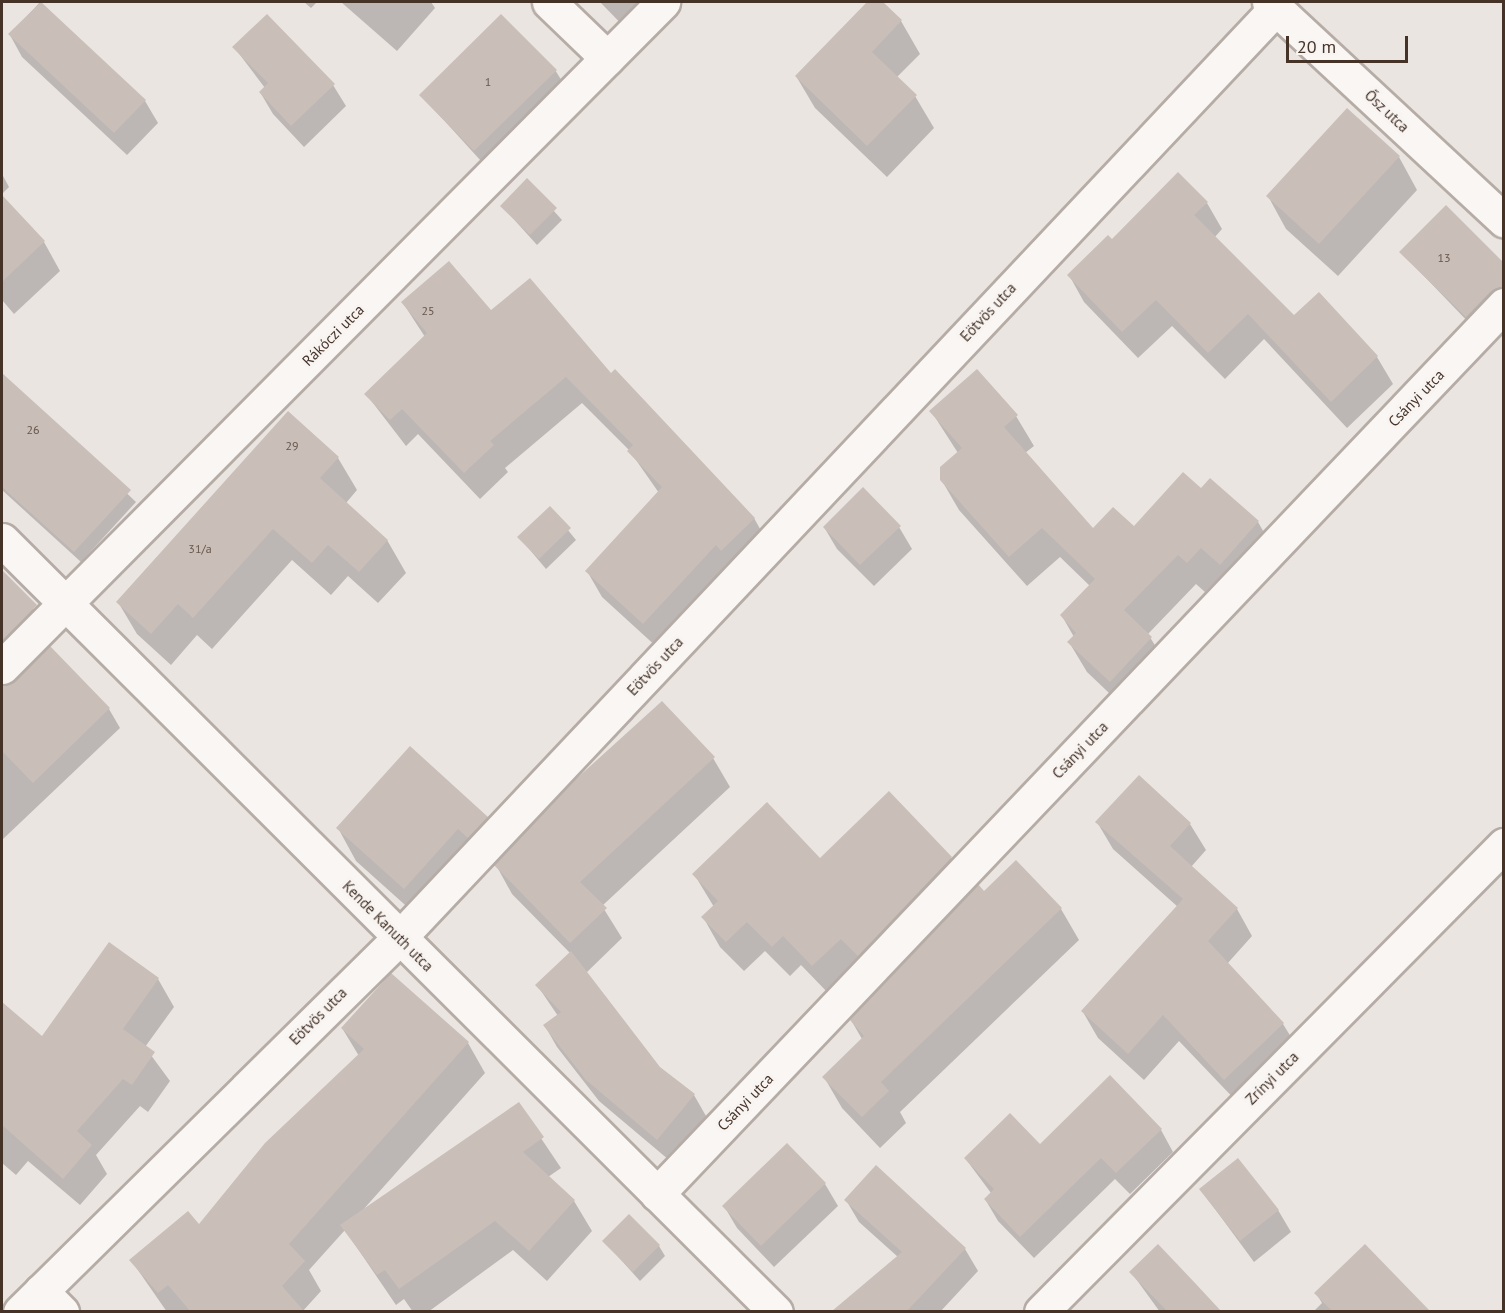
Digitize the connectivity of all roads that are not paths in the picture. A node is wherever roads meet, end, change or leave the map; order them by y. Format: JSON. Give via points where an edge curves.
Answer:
{"nodes":[{"id":1,"x":549,"y":2,"type":"edge"},
{"id":2,"x":663,"y":2,"type":"edge"},
{"id":3,"x":1273,"y":5,"type":"edge"},
{"id":4,"x":607,"y":58,"type":"junction"},
{"id":5,"x":1503,"y":220,"type":"edge"},
{"id":6,"x":1503,"y":305,"type":"edge"},
{"id":7,"x":2,"y":540,"type":"edge"},
{"id":8,"x":65,"y":605,"type":"junction"},
{"id":9,"x":2,"y":667,"type":"edge"},
{"id":10,"x":1503,"y":845,"type":"edge"},
{"id":11,"x":400,"y":937,"type":"junction"},
{"id":12,"x":657,"y":1194,"type":"junction"},
{"id":13,"x":41,"y":1305,"type":"edge"},
{"id":14,"x":776,"y":1311,"type":"edge"},
{"id":15,"x":1041,"y":1311,"type":"edge"}],
"edges":[{"from":1,"to":4,"type":"street"},
{"from":2,"to":4,"type":"street","name":"Rákóczi utca"},
{"from":3,"to":5,"type":"street","name":"Ősz utca"},
{"from":3,"to":11,"type":"street","name":"Eötvös utca"},
{"from":4,"to":8,"type":"street","name":"Rákóczi utca"},
{"from":6,"to":12,"type":"street","name":"Csányi utca"},
{"from":7,"to":8,"type":"street","name":"Kende Kanuth utca"},
{"from":8,"to":9,"type":"street","name":"Rákóczi utca"},
{"from":8,"to":11,"type":"street","name":"Kende Kanuth utca"},
{"from":10,"to":15,"type":"street","name":"Zrínyi utca"},
{"from":11,"to":12,"type":"street","name":"Kende Kanuth utca"},
{"from":11,"to":13,"type":"street","name":"Eötvös utca"},
{"from":12,"to":14,"type":"street","name":"Kende Kanuth utca"}]}
